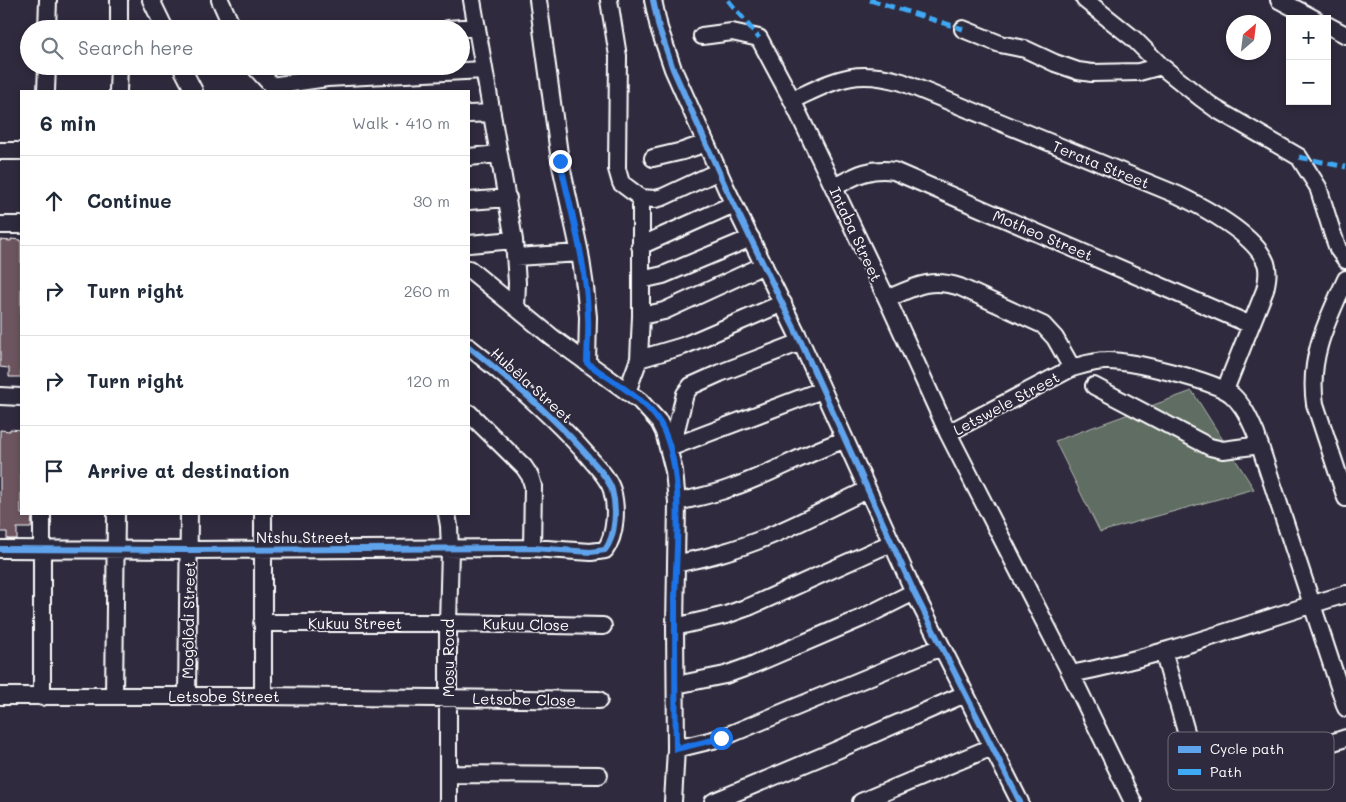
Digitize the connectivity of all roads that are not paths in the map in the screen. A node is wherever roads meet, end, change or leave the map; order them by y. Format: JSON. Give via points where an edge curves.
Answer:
{"nodes":[{"id":1,"x":48,"y":0,"type":"edge"},
{"id":2,"x":119,"y":0,"type":"edge"},
{"id":3,"x":152,"y":0,"type":"edge"},
{"id":4,"x":220,"y":0,"type":"edge"},
{"id":5,"x":472,"y":0,"type":"edge"},
{"id":6,"x":538,"y":0,"type":"edge"},
{"id":7,"x":609,"y":0,"type":"edge"},
{"id":8,"x":654,"y":0,"type":"edge"},
{"id":9,"x":1085,"y":0,"type":"edge"},
{"id":10,"x":1279,"y":0,"type":"edge"},
{"id":11,"x":1307,"y":15,"type":"edge"},
{"id":12,"x":47,"y":20,"type":"edge"},
{"id":13,"x":119,"y":20,"type":"edge"},
{"id":14,"x":161,"y":20,"type":"edge"},
{"id":15,"x":229,"y":20,"type":"edge"},
{"id":16,"x":470,"y":27,"type":"edge"},
{"id":17,"x":477,"y":27,"type":"junction"},
{"id":18,"x":1331,"y":27,"type":"edge"},
{"id":19,"x":963,"y":29,"type":"dead end"},
{"id":20,"x":1346,"y":35,"type":"edge"},
{"id":21,"x":702,"y":36,"type":"dead end"},
{"id":22,"x":1161,"y":66,"type":"junction"},
{"id":23,"x":484,"y":70,"type":"junction"},
{"id":24,"x":470,"y":71,"type":"edge"},
{"id":25,"x":47,"y":75,"type":"edge"},
{"id":26,"x":119,"y":75,"type":"edge"},
{"id":27,"x":186,"y":75,"type":"edge"},
{"id":28,"x":262,"y":75,"type":"edge"},
{"id":29,"x":392,"y":75,"type":"edge"},
{"id":30,"x":274,"y":89,"type":"edge"},
{"id":31,"x":46,"y":90,"type":"edge"},
{"id":32,"x":118,"y":90,"type":"edge"},
{"id":33,"x":193,"y":90,"type":"edge"},
{"id":34,"x":792,"y":100,"type":"junction"},
{"id":35,"x":492,"y":113,"type":"junction"},
{"id":36,"x":470,"y":114,"type":"edge"},
{"id":37,"x":706,"y":143,"type":"junction"},
{"id":38,"x":0,"y":150,"type":"edge"},
{"id":39,"x":20,"y":151,"type":"edge"},
{"id":40,"x":499,"y":154,"type":"junction"},
{"id":41,"x":470,"y":157,"type":"edge"},
{"id":42,"x":653,"y":158,"type":"dead end"},
{"id":43,"x":719,"y":171,"type":"junction"},
{"id":44,"x":834,"y":187,"type":"junction"},
{"id":45,"x":508,"y":198,"type":"junction"},
{"id":46,"x":641,"y":198,"type":"junction"},
{"id":47,"x":470,"y":201,"type":"edge"},
{"id":48,"x":734,"y":204,"type":"junction"},
{"id":49,"x":0,"y":225,"type":"edge"},
{"id":50,"x":20,"y":226,"type":"edge"},
{"id":51,"x":751,"y":238,"type":"junction"},
{"id":52,"x":514,"y":240,"type":"junction"},
{"id":53,"x":470,"y":244,"type":"edge"},
{"id":54,"x":640,"y":246,"type":"junction"},
{"id":55,"x":580,"y":253,"type":"junction"},
{"id":56,"x":516,"y":257,"type":"junction"},
{"id":57,"x":1346,"y":260,"type":"edge"},
{"id":58,"x":764,"y":265,"type":"junction"},
{"id":59,"x":470,"y":270,"type":"edge"},
{"id":60,"x":1346,"y":279,"type":"edge"},
{"id":61,"x":642,"y":280,"type":"junction"},
{"id":62,"x":887,"y":299,"type":"junction"},
{"id":63,"x":782,"y":302,"type":"junction"},
{"id":64,"x":516,"y":308,"type":"junction"},
{"id":65,"x":642,"y":316,"type":"junction"},
{"id":66,"x":1251,"y":325,"type":"junction"},
{"id":67,"x":801,"y":342,"type":"junction"},
{"id":68,"x":470,"y":348,"type":"edge"},
{"id":69,"x":639,"y":359,"type":"junction"},
{"id":70,"x":587,"y":363,"type":"junction"},
{"id":71,"x":1072,"y":368,"type":"junction"},
{"id":72,"x":1094,"y":386,"type":"dead end"},
{"id":73,"x":822,"y":390,"type":"junction"},
{"id":74,"x":1225,"y":390,"type":"junction"},
{"id":75,"x":627,"y":392,"type":"junction"},
{"id":76,"x":0,"y":396,"type":"edge"},
{"id":77,"x":20,"y":397,"type":"edge"},
{"id":78,"x":470,"y":414,"type":"edge"},
{"id":79,"x":948,"y":433,"type":"junction"},
{"id":80,"x":844,"y":440,"type":"junction"},
{"id":81,"x":668,"y":446,"type":"junction"},
{"id":82,"x":1260,"y":446,"type":"junction"},
{"id":83,"x":867,"y":490,"type":"junction"},
{"id":84,"x":1346,"y":498,"type":"edge"},
{"id":85,"x":677,"y":502,"type":"junction"},
{"id":86,"x":42,"y":515,"type":"edge"},
{"id":87,"x":116,"y":515,"type":"edge"},
{"id":88,"x":189,"y":515,"type":"edge"},
{"id":89,"x":262,"y":515,"type":"edge"},
{"id":90,"x":447,"y":515,"type":"edge"},
{"id":91,"x":891,"y":543,"type":"junction"},
{"id":92,"x":43,"y":548,"type":"junction"},
{"id":93,"x":532,"y":548,"type":"junction"},
{"id":94,"x":0,"y":549,"type":"edge"},
{"id":95,"x":115,"y":549,"type":"junction"},
{"id":96,"x":262,"y":549,"type":"junction"},
{"id":97,"x":189,"y":550,"type":"junction"},
{"id":98,"x":450,"y":550,"type":"junction"},
{"id":99,"x":605,"y":550,"type":"joint"},
{"id":100,"x":676,"y":564,"type":"junction"},
{"id":101,"x":914,"y":592,"type":"junction"},
{"id":102,"x":1346,"y":594,"type":"edge"},
{"id":103,"x":1311,"y":604,"type":"junction"},
{"id":104,"x":262,"y":623,"type":"junction"},
{"id":105,"x":448,"y":623,"type":"junction"},
{"id":106,"x":603,"y":626,"type":"dead end"},
{"id":107,"x":675,"y":627,"type":"junction"},
{"id":108,"x":940,"y":647,"type":"junction"},
{"id":109,"x":1163,"y":651,"type":"junction"},
{"id":110,"x":1071,"y":674,"type":"junction"},
{"id":111,"x":676,"y":685,"type":"junction"},
{"id":112,"x":965,"y":694,"type":"junction"},
{"id":113,"x":187,"y":695,"type":"junction"},
{"id":114,"x":0,"y":696,"type":"edge"},
{"id":115,"x":114,"y":696,"type":"junction"},
{"id":116,"x":263,"y":696,"type":"junction"},
{"id":117,"x":42,"y":697,"type":"junction"},
{"id":118,"x":449,"y":698,"type":"junction"},
{"id":119,"x":599,"y":700,"type":"dead end"},
{"id":120,"x":1346,"y":708,"type":"edge"},
{"id":121,"x":1186,"y":732,"type":"edge"},
{"id":122,"x":1346,"y":738,"type":"edge"},
{"id":123,"x":1334,"y":742,"type":"edge"},
{"id":124,"x":992,"y":747,"type":"junction"},
{"id":125,"x":676,"y":749,"type":"junction"},
{"id":126,"x":448,"y":774,"type":"junction"},
{"id":127,"x":600,"y":775,"type":"dead end"},
{"id":128,"x":1014,"y":800,"type":"edge"},
{"id":129,"x":448,"y":802,"type":"edge"},
{"id":130,"x":673,"y":802,"type":"edge"},
{"id":131,"x":713,"y":802,"type":"edge"},
{"id":132,"x":861,"y":802,"type":"edge"},
{"id":133,"x":1133,"y":802,"type":"edge"}],
"edges":[{"from":1,"to":12,"type":"street"},
{"from":2,"to":13,"type":"street"},
{"from":3,"to":14,"type":"street"},
{"from":4,"to":15,"type":"street"},
{"from":5,"to":17,"type":"street"},
{"from":6,"to":55,"type":"street","via":[[560,161]]},
{"from":7,"to":46,"type":"street","via":[[618,56],[617,169],[621,183]]},
{"from":8,"to":37,"type":"street","via":[[659,28],[673,70]]},
{"from":9,"to":22,"type":"street"},
{"from":10,"to":11,"type":"street"},
{"from":16,"to":17,"type":"street"},
{"from":17,"to":23,"type":"street"},
{"from":18,"to":20,"type":"street"},
{"from":19,"to":22,"type":"street","via":[[1078,71],[1139,72]]},
{"from":21,"to":34,"type":"street","name":"Intaba Street","via":[[732,32],[759,38]]},
{"from":22,"to":57,"type":"street","via":[[1216,109],[1299,157],[1318,187],[1333,236]]},
{"from":23,"to":24,"type":"street"},
{"from":23,"to":35,"type":"street"},
{"from":25,"to":31,"type":"street"},
{"from":26,"to":32,"type":"street"},
{"from":27,"to":33,"type":"street"},
{"from":28,"to":30,"type":"street"},
{"from":29,"to":30,"type":"street","via":[[318,79]]},
{"from":34,"to":44,"type":"street","name":"Intaba Street"},
{"from":34,"to":66,"type":"street","name":"Terata Street","via":[[850,77],[883,76],[1204,207],[1252,244],[1266,264],[1265,290]]},
{"from":35,"to":36,"type":"street"},
{"from":35,"to":40,"type":"street"},
{"from":37,"to":42,"type":"street"},
{"from":37,"to":43,"type":"street"},
{"from":38,"to":39,"type":"street"},
{"from":40,"to":41,"type":"street"},
{"from":40,"to":45,"type":"street"},
{"from":43,"to":46,"type":"street","via":[[668,195],[656,199]]},
{"from":43,"to":48,"type":"street"},
{"from":44,"to":62,"type":"street","name":"Intaba Street"},
{"from":44,"to":66,"type":"street","name":"Motheo Street","via":[[858,174],[880,169],[894,171]]},
{"from":45,"to":47,"type":"street"},
{"from":45,"to":52,"type":"street"},
{"from":46,"to":54,"type":"street"},
{"from":48,"to":51,"type":"street"},
{"from":48,"to":54,"type":"street"},
{"from":49,"to":50,"type":"street"},
{"from":51,"to":58,"type":"street"},
{"from":51,"to":61,"type":"street","via":[[677,270]]},
{"from":52,"to":53,"type":"street"},
{"from":52,"to":56,"type":"street"},
{"from":54,"to":61,"type":"street"},
{"from":55,"to":56,"type":"street"},
{"from":55,"to":70,"type":"street","via":[[588,317]]},
{"from":56,"to":64,"type":"street"},
{"from":58,"to":63,"type":"street"},
{"from":58,"to":65,"type":"street","via":[[664,312]]},
{"from":59,"to":64,"type":"street"},
{"from":60,"to":84,"type":"street","via":[[1318,348],[1313,389]]},
{"from":61,"to":65,"type":"street"},
{"from":62,"to":71,"type":"street","via":[[929,282],[946,282],[960,287],[1043,325],[1056,338]]},
{"from":62,"to":79,"type":"street","name":"Intaba Street"},
{"from":63,"to":67,"type":"street"},
{"from":63,"to":69,"type":"street","via":[[682,346]]},
{"from":64,"to":70,"type":"street"},
{"from":65,"to":69,"type":"street"},
{"from":66,"to":74,"type":"street","name":"Terata Street"},
{"from":67,"to":73,"type":"street"},
{"from":67,"to":81,"type":"street","via":[[691,386],[685,394],[676,430]]},
{"from":68,"to":99,"type":"street","name":"Hubêla Street","via":[[557,423],[607,480],[612,491],[614,515],[612,537]]},
{"from":69,"to":75,"type":"street"},
{"from":70,"to":75,"type":"street"},
{"from":71,"to":74,"type":"street","name":"Letswele Street","via":[[1089,363],[1122,362],[1199,380]]},
{"from":71,"to":79,"type":"street","name":"Letswele Street"},
{"from":72,"to":82,"type":"street","via":[[1210,448],[1223,450]]},
{"from":73,"to":80,"type":"street"},
{"from":73,"to":81,"type":"street"},
{"from":74,"to":82,"type":"street","name":"Letswele Street","via":[[1242,406]]},
{"from":75,"to":81,"type":"street","via":[[659,422]]},
{"from":76,"to":77,"type":"street"},
{"from":78,"to":93,"type":"street","via":[[530,476]]},
{"from":79,"to":110,"type":"street","name":"Letswele Street"},
{"from":80,"to":83,"type":"street"},
{"from":80,"to":85,"type":"street","via":[[734,487]]},
{"from":81,"to":85,"type":"street"},
{"from":82,"to":103,"type":"street","name":"Letswele Street"},
{"from":83,"to":91,"type":"street"},
{"from":83,"to":100,"type":"street","via":[[770,536],[722,553]]},
{"from":85,"to":100,"type":"street"},
{"from":86,"to":92,"type":"street"},
{"from":87,"to":95,"type":"street"},
{"from":88,"to":97,"type":"street","name":"Mogôlôdi Street"},
{"from":89,"to":96,"type":"street"},
{"from":90,"to":98,"type":"street","name":"Mosu Road"},
{"from":91,"to":101,"type":"street"},
{"from":91,"to":107,"type":"street","via":[[751,606]]},
{"from":92,"to":94,"type":"street","name":"Ntshu Street"},
{"from":92,"to":95,"type":"street","name":"Ntshu Street"},
{"from":92,"to":117,"type":"street"},
{"from":93,"to":98,"type":"street","name":"Ntshu Street"},
{"from":93,"to":99,"type":"street","name":"Ntshu Street"},
{"from":95,"to":97,"type":"street","name":"Ntshu Street"},
{"from":95,"to":115,"type":"street"},
{"from":96,"to":97,"type":"street","name":"Ntshu Street"},
{"from":96,"to":98,"type":"street","name":"Ntshu Street"},
{"from":96,"to":104,"type":"street"},
{"from":97,"to":113,"type":"street","name":"Mogôlôdi Street"},
{"from":98,"to":105,"type":"street","name":"Mosu Road"},
{"from":100,"to":107,"type":"street"},
{"from":101,"to":108,"type":"street"},
{"from":101,"to":111,"type":"street","via":[[750,666]]},
{"from":102,"to":103,"type":"street"},
{"from":103,"to":109,"type":"street"},
{"from":103,"to":120,"type":"street","name":"Letswele Street"},
{"from":104,"to":105,"type":"street","name":"Kukuu Street"},
{"from":104,"to":116,"type":"street"},
{"from":105,"to":106,"type":"street","name":"Kukuu Close"},
{"from":105,"to":118,"type":"street","name":"Mosu Road"},
{"from":107,"to":111,"type":"street"},
{"from":108,"to":112,"type":"street"},
{"from":108,"to":125,"type":"street","via":[[721,738]]},
{"from":109,"to":110,"type":"street"},
{"from":109,"to":121,"type":"street"},
{"from":110,"to":133,"type":"street","name":"Letswele Street"},
{"from":111,"to":125,"type":"street"},
{"from":112,"to":124,"type":"street"},
{"from":112,"to":131,"type":"street"},
{"from":113,"to":115,"type":"street","name":"Letsobe Street"},
{"from":113,"to":116,"type":"street","name":"Letsobe Street"},
{"from":114,"to":117,"type":"street","name":"Letsobe Street"},
{"from":115,"to":117,"type":"street","name":"Letsobe Street"},
{"from":116,"to":118,"type":"street","name":"Letsobe Street"},
{"from":118,"to":119,"type":"street","name":"Letsobe Close"},
{"from":118,"to":126,"type":"street","name":"Mosu Road"},
{"from":122,"to":123,"type":"street"},
{"from":124,"to":128,"type":"street"},
{"from":124,"to":132,"type":"street"},
{"from":125,"to":130,"type":"street"},
{"from":126,"to":127,"type":"street"},
{"from":126,"to":129,"type":"street","name":"Mosu Road"}]}
